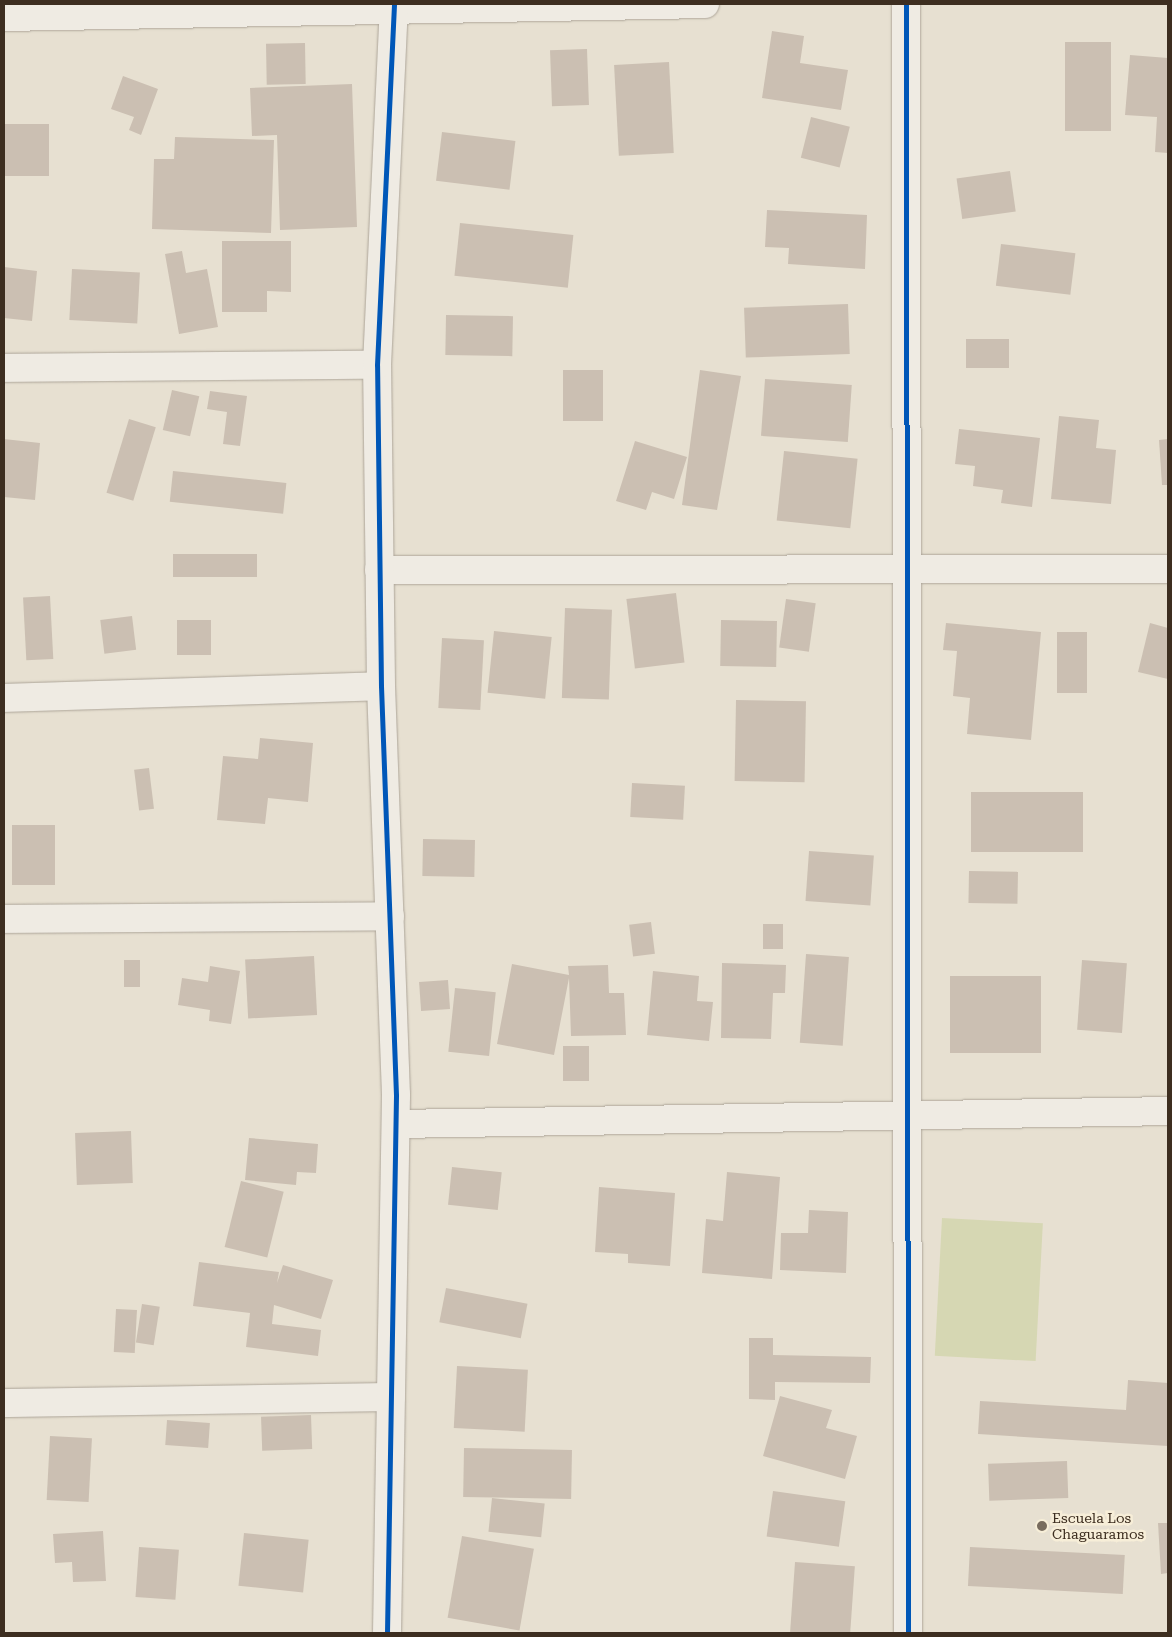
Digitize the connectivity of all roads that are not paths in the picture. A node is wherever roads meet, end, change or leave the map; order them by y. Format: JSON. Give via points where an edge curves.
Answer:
{"nodes":[{"id":1,"x":705,"y":4,"type":"edge"},
{"id":2,"x":906,"y":4,"type":"edge"},
{"id":3,"x":394,"y":8,"type":"edge"},
{"id":4,"x":100,"y":10,"type":"edge"},
{"id":5,"x":4,"y":17,"type":"edge"},
{"id":6,"x":377,"y":365,"type":"junction"},
{"id":7,"x":4,"y":368,"type":"edge"},
{"id":8,"x":907,"y":567,"type":"junction"},
{"id":9,"x":1168,"y":569,"type":"edge"},
{"id":10,"x":379,"y":570,"type":"junction"},
{"id":11,"x":381,"y":686,"type":"junction"},
{"id":12,"x":4,"y":698,"type":"edge"},
{"id":13,"x":390,"y":916,"type":"junction"},
{"id":14,"x":4,"y":919,"type":"edge"},
{"id":15,"x":1168,"y":1112,"type":"edge"},
{"id":16,"x":907,"y":1116,"type":"junction"},
{"id":17,"x":396,"y":1124,"type":"junction"},
{"id":18,"x":391,"y":1397,"type":"junction"},
{"id":19,"x":4,"y":1403,"type":"edge"},
{"id":20,"x":387,"y":1633,"type":"edge"},
{"id":21,"x":908,"y":1633,"type":"edge"}],
"edges":[{"from":1,"to":3,"type":"street"},
{"from":2,"to":8,"type":"street"},
{"from":3,"to":4,"type":"street"},
{"from":3,"to":6,"type":"street"},
{"from":4,"to":5,"type":"street"},
{"from":6,"to":7,"type":"street"},
{"from":6,"to":10,"type":"street"},
{"from":8,"to":9,"type":"street"},
{"from":8,"to":10,"type":"street"},
{"from":8,"to":16,"type":"street"},
{"from":10,"to":11,"type":"street"},
{"from":11,"to":12,"type":"street"},
{"from":11,"to":13,"type":"street"},
{"from":13,"to":14,"type":"street"},
{"from":13,"to":17,"type":"street"},
{"from":15,"to":16,"type":"street"},
{"from":16,"to":17,"type":"street"},
{"from":16,"to":21,"type":"street"},
{"from":17,"to":18,"type":"street"},
{"from":18,"to":19,"type":"street"},
{"from":18,"to":20,"type":"street"}]}
